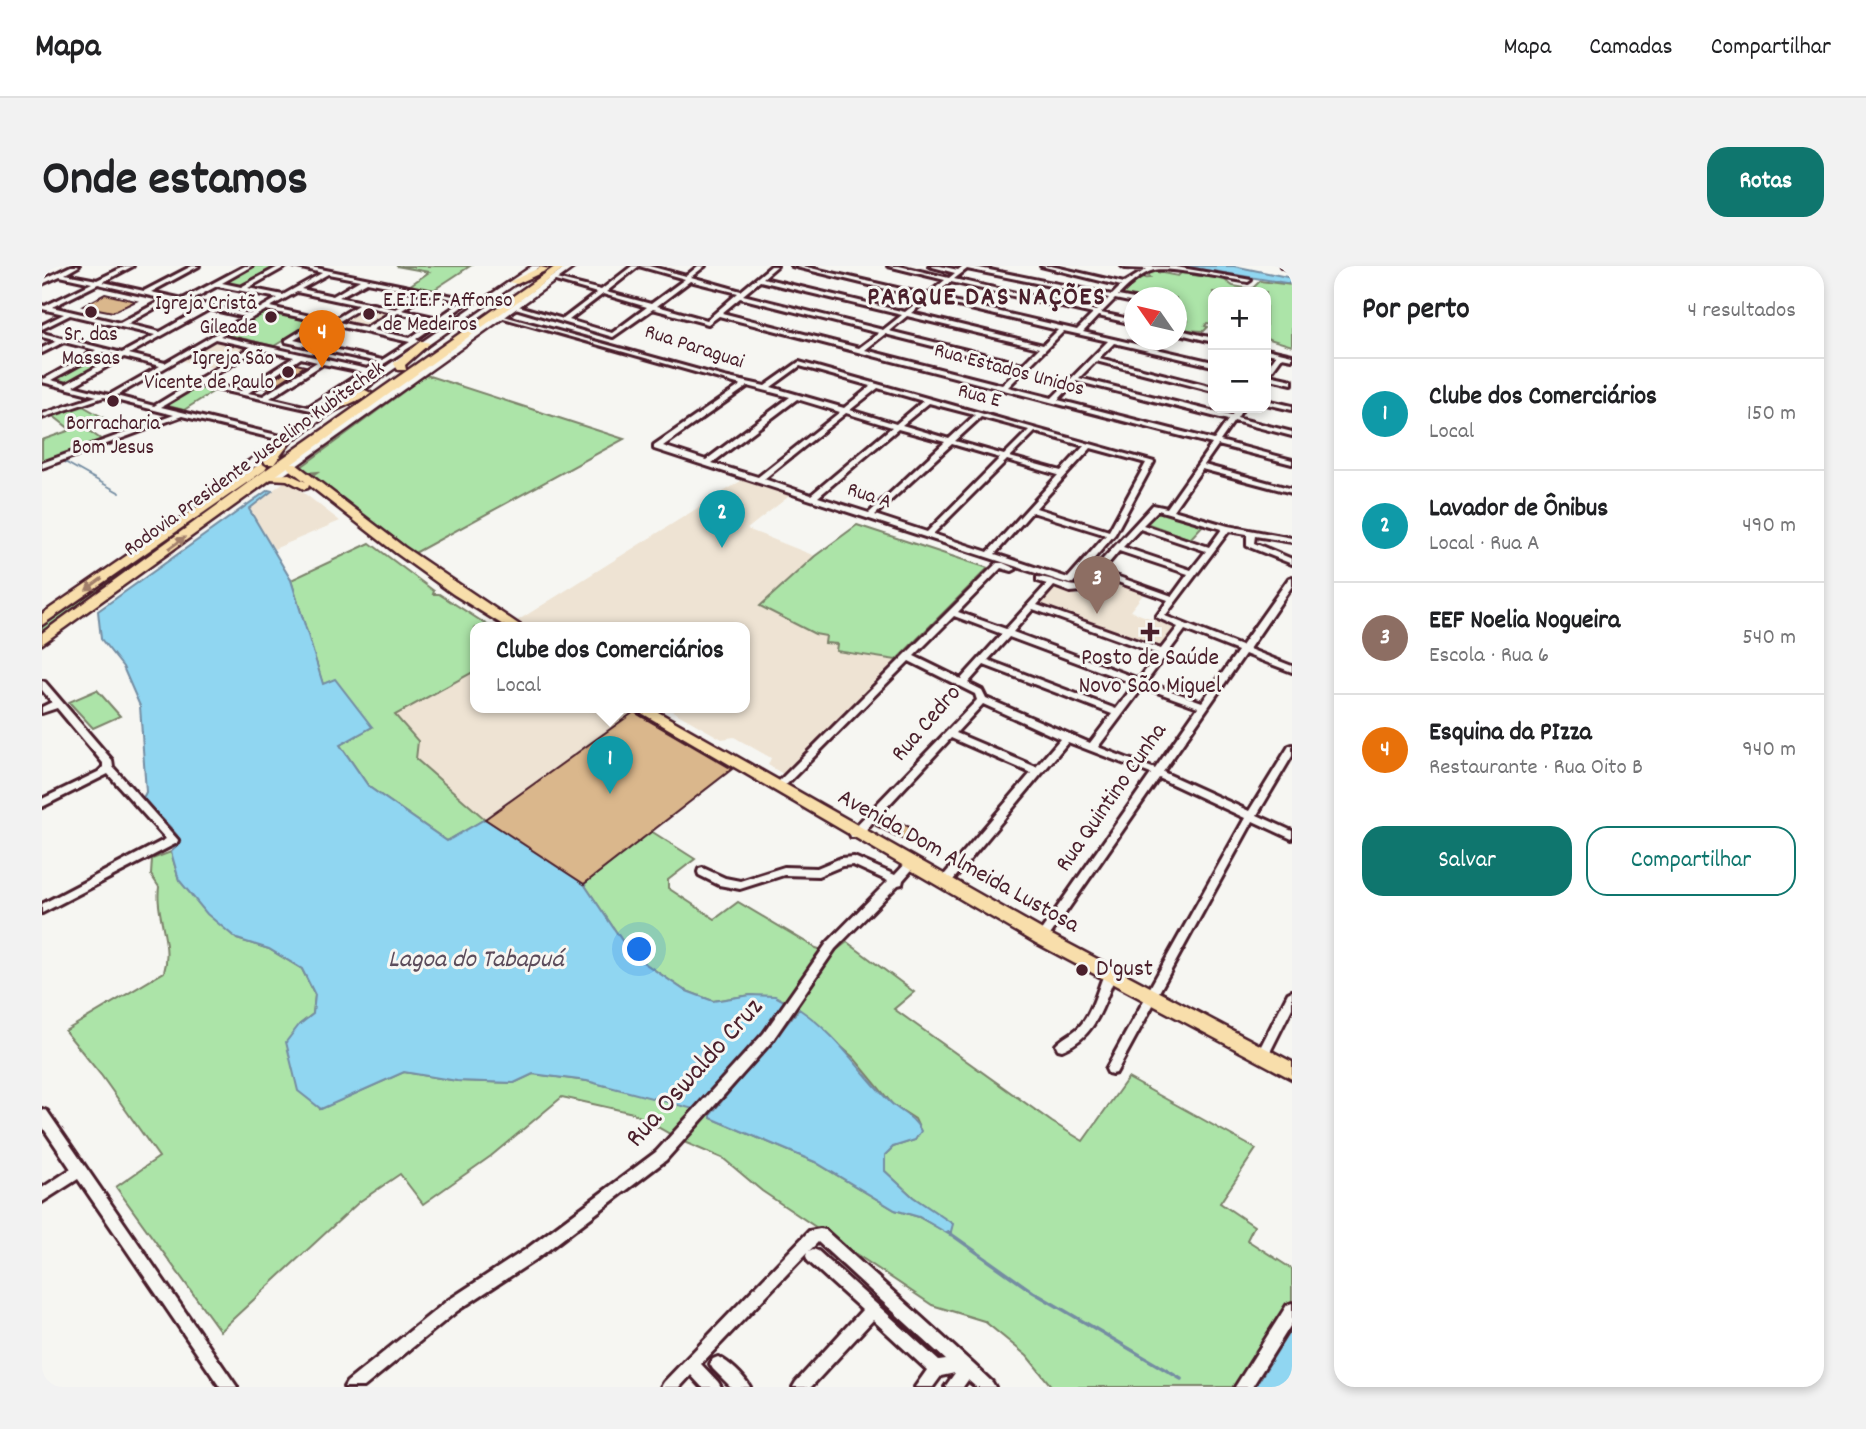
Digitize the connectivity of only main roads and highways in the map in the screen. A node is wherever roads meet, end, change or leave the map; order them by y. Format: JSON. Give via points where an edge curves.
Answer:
{"nodes":[{"id":1,"x":572,"y":266,"type":"edge"},
{"id":2,"x":552,"y":269,"type":"edge"},
{"id":3,"x":514,"y":282,"type":"joint"},
{"id":4,"x":425,"y":344,"type":"junction"},
{"id":5,"x":398,"y":373,"type":"junction"},
{"id":6,"x":365,"y":393,"type":"junction"},
{"id":7,"x":330,"y":409,"type":"junction"},
{"id":8,"x":369,"y":412,"type":"junction"},
{"id":9,"x":286,"y":440,"type":"junction"},
{"id":10,"x":270,"y":461,"type":"junction"},
{"id":11,"x":292,"y":466,"type":"junction"},
{"id":12,"x":274,"y":477,"type":"junction"},
{"id":13,"x":300,"y":479,"type":"junction"},
{"id":14,"x":206,"y":503,"type":"junction"},
{"id":15,"x":220,"y":512,"type":"junction"},
{"id":16,"x":354,"y":521,"type":"junction"},
{"id":17,"x":42,"y":621,"type":"edge"},
{"id":18,"x":493,"y":622,"type":"edge"},
{"id":19,"x":508,"y":622,"type":"edge"},
{"id":20,"x":42,"y":640,"type":"edge"},
{"id":21,"x":649,"y":713,"type":"edge"},
{"id":22,"x":665,"y":713,"type":"edge"},
{"id":23,"x":859,"y":830,"type":"junction"},
{"id":24,"x":1045,"y":934,"type":"junction"},
{"id":25,"x":1153,"y":993,"type":"junction"},
{"id":26,"x":1292,"y":1061,"type":"edge"},
{"id":27,"x":1292,"y":1071,"type":"edge"}],
"edges":[{"from":1,"to":2,"type":"main road"},
{"from":2,"to":3,"type":"highway"},
{"from":2,"to":5,"type":"highway","name":"Rodovia Presidente Juscelino Kubitschek"},
{"from":2,"to":8,"type":"main road","via":[[509,311]]},
{"from":3,"to":4,"type":"main road"},
{"from":4,"to":5,"type":"main road"},
{"from":4,"to":5,"type":"highway","via":[[399,364]]},
{"from":5,"to":6,"type":"highway","name":"Rodovia Presidente Juscelino Kubitschek"},
{"from":5,"to":7,"type":"main road"},
{"from":5,"to":8,"type":"highway","via":[[405,383]]},
{"from":5,"to":15,"type":"highway","name":"Rodovia Presidente Juscelino Kubitschek"},
{"from":6,"to":7,"type":"highway"},
{"from":6,"to":10,"type":"highway","name":"Rodovia Presidente Juscelino Kubitschek"},
{"from":7,"to":9,"type":"main road"},
{"from":8,"to":11,"type":"main road"},
{"from":9,"to":10,"type":"highway"},
{"from":9,"to":14,"type":"main road"},
{"from":10,"to":14,"type":"highway","name":"Rodovia Presidente Juscelino Kubitschek"},
{"from":11,"to":12,"type":"main road"},
{"from":11,"to":13,"type":"main road"},
{"from":12,"to":13,"type":"main road"},
{"from":12,"to":15,"type":"highway"},
{"from":13,"to":16,"type":"main road"},
{"from":14,"to":17,"type":"highway","name":"Rodovia Presidente Juscelino Kubitschek","one_way":true},
{"from":20,"to":15,"type":"highway","name":"Rodovia Presidente Juscelino Kubitschek","one_way":true},
{"from":16,"to":18,"type":"main road","via":[[440,589]]},
{"from":16,"to":19,"type":"main road"},
{"from":21,"to":23,"type":"main road","name":"Avenida Dom Almeida Lustosa"},
{"from":22,"to":23,"type":"main road","name":"Avenida Dom Almeida Lustosa"},
{"from":23,"to":24,"type":"main road","name":"Avenida Dom Almeida Lustosa"},
{"from":23,"to":24,"type":"main road","name":"Avenida Dom Almeida Lustosa","via":[[912,864]]},
{"from":24,"to":25,"type":"main road","name":"Avenida Dom Almeida Lustosa"},
{"from":24,"to":25,"type":"main road","name":"Avenida Dom Almeida Lustosa","via":[[1110,974]]},
{"from":25,"to":26,"type":"main road","name":"Avenida Dom Almeida Lustosa"},
{"from":25,"to":27,"type":"main road","name":"Avenida Dom Almeida Lustosa"}]}
